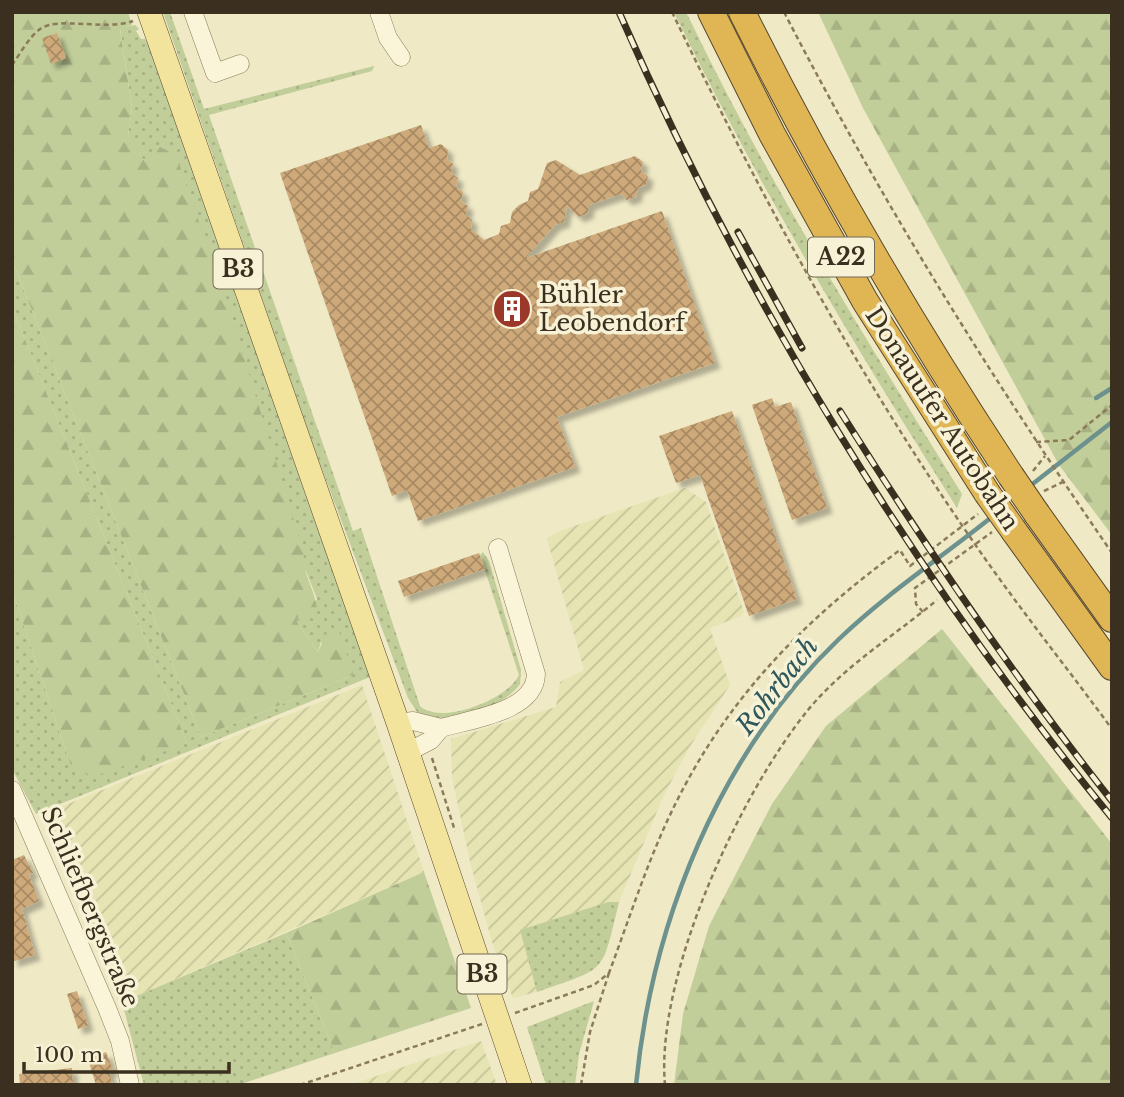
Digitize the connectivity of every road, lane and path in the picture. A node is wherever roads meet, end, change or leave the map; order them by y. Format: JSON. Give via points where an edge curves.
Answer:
{"nodes":[{"id":1,"x":193,"y":12,"type":"edge"},
{"id":2,"x":379,"y":12,"type":"edge"},
{"id":3,"x":672,"y":12,"type":"edge"},
{"id":4,"x":711,"y":12,"type":"edge"},
{"id":5,"x":743,"y":12,"type":"edge"},
{"id":6,"x":790,"y":12,"type":"edge"},
{"id":7,"x":149,"y":13,"type":"edge"},
{"id":8,"x":785,"y":14,"type":"edge"},
{"id":9,"x":401,"y":57,"type":"dead end"},
{"id":10,"x":240,"y":64,"type":"dead end"},
{"id":11,"x":12,"y":65,"type":"edge"},
{"id":12,"x":1112,"y":405,"type":"edge"},
{"id":13,"x":1036,"y":442,"type":"junction"},
{"id":14,"x":962,"y":526,"type":"junction"},
{"id":15,"x":975,"y":545,"type":"junction"},
{"id":16,"x":498,"y":548,"type":"dead end"},
{"id":17,"x":1112,"y":553,"type":"edge"},
{"id":18,"x":937,"y":600,"type":"dead end"},
{"id":19,"x":923,"y":612,"type":"junction"},
{"id":20,"x":1112,"y":620,"type":"edge"},
{"id":21,"x":1112,"y":667,"type":"edge"},
{"id":22,"x":398,"y":723,"type":"junction"},
{"id":23,"x":441,"y":728,"type":"junction"},
{"id":24,"x":1112,"y":729,"type":"edge"},
{"id":25,"x":408,"y":751,"type":"junction"},
{"id":26,"x":12,"y":790,"type":"edge"},
{"id":27,"x":609,"y":973,"type":"junction"},
{"id":28,"x":497,"y":1019,"type":"junction"},
{"id":29,"x":130,"y":1085,"type":"edge"},
{"id":30,"x":300,"y":1085,"type":"edge"},
{"id":31,"x":520,"y":1085,"type":"edge"},
{"id":32,"x":581,"y":1085,"type":"edge"},
{"id":33,"x":665,"y":1085,"type":"edge"}],
"edges":[{"from":1,"to":10,"type":"street","via":[[215,73]]},
{"from":2,"to":9,"type":"street"},
{"from":3,"to":14,"type":"path","via":[[819,293]]},
{"from":4,"to":21,"type":"highway","name":"Donauufer Autobahn","number":"A22","bridge":true,"via":[[772,134],[865,301],[987,493]]},
{"from":5,"to":20,"type":"highway","name":"Donauufer Autobahn","number":"A22","bridge":true,"via":[[794,117],[890,285],[1011,476]]},
{"from":6,"to":8,"type":"path"},
{"from":7,"to":11,"type":"path","via":[[125,24],[103,27],[51,24],[38,30]]},
{"from":7,"to":22,"type":"main road","number":"B3"},
{"from":8,"to":13,"type":"path","via":[[850,140],[929,276]]},
{"from":12,"to":13,"type":"path","via":[[1069,440]]},
{"from":13,"to":17,"type":"path"},
{"from":14,"to":15,"type":"path"},
{"from":14,"to":27,"type":"path","via":[[909,566],[900,550],[855,583],[794,636],[738,700],[695,767],[664,828]]},
{"from":15,"to":19,"type":"path","via":[[915,588],[916,604]]},
{"from":15,"to":24,"type":"path"},
{"from":16,"to":23,"type":"street","via":[[536,674],[533,690],[517,705]]},
{"from":18,"to":19,"type":"path"},
{"from":19,"to":33,"type":"path","via":[[849,669],[809,709],[779,751],[734,832],[679,963],[667,1022]]},
{"from":22,"to":23,"type":"street","via":[[413,721]]},
{"from":22,"to":25,"type":"main road","number":"B3"},
{"from":23,"to":25,"type":"street","via":[[431,740]]},
{"from":25,"to":28,"type":"main road","number":"B3"},
{"from":26,"to":29,"type":"street","name":"Schliefbergstraße","via":[[107,1008]]},
{"from":27,"to":28,"type":"path","via":[[594,985]]},
{"from":27,"to":32,"type":"path","via":[[590,1032]]},
{"from":28,"to":30,"type":"path"},
{"from":28,"to":31,"type":"main road","number":"B3"}]}
